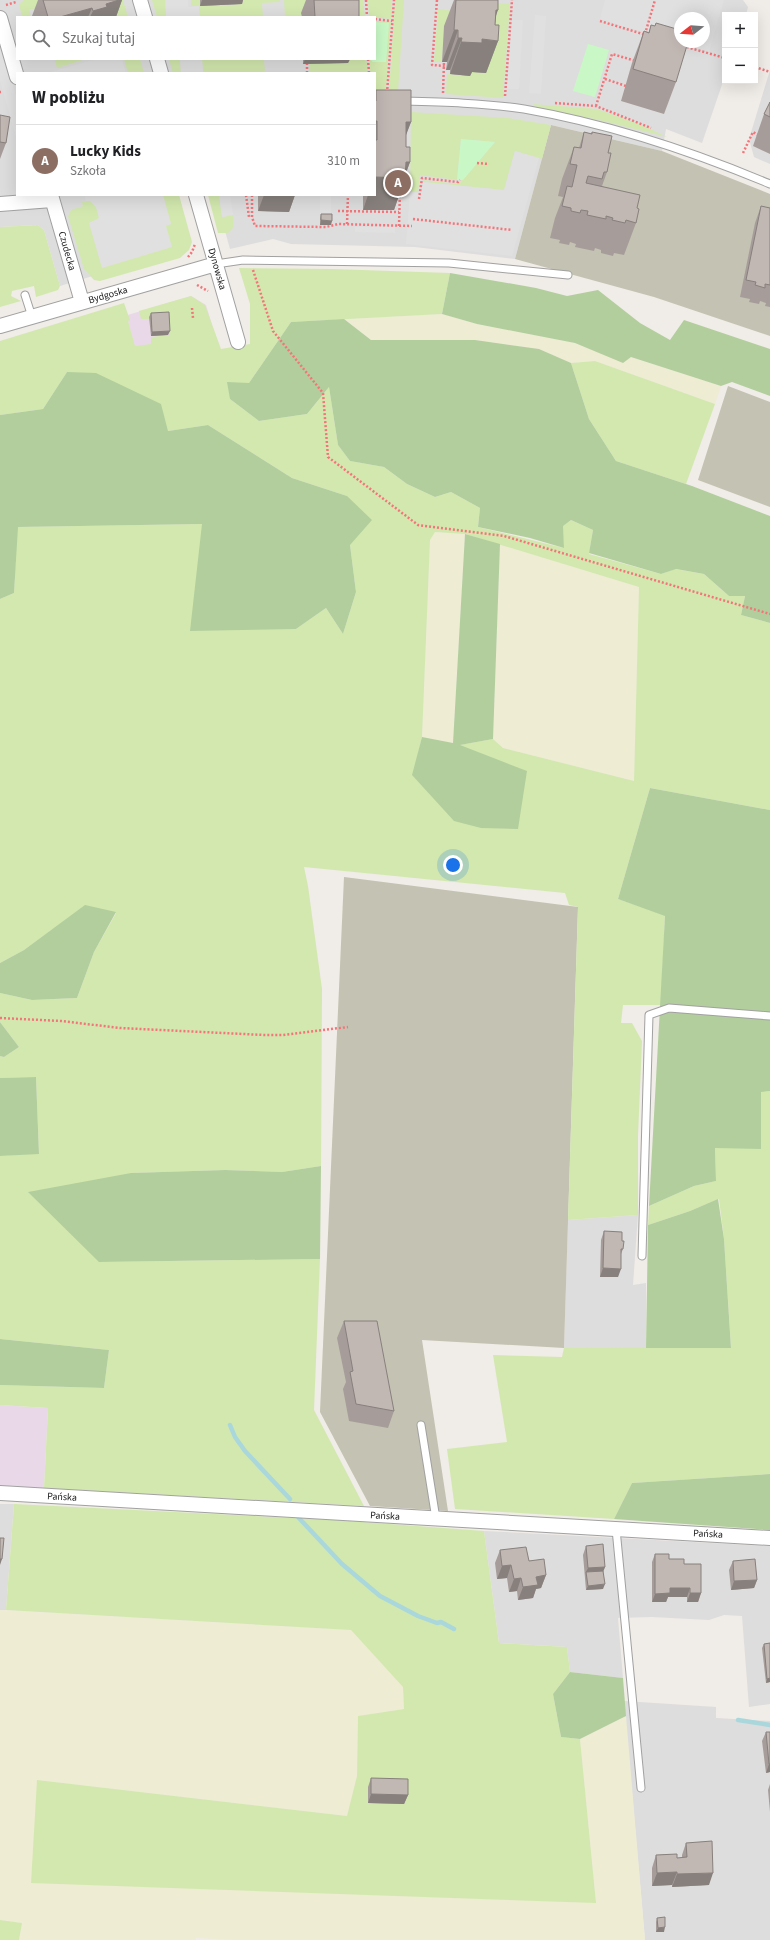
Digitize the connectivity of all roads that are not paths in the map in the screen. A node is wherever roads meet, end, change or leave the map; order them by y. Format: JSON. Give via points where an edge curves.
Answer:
{"nodes":[{"id":1,"x":140,"y":0,"type":"edge"},
{"id":2,"x":145,"y":16,"type":"edge"},
{"id":3,"x":0,"y":18,"type":"edge"},
{"id":4,"x":157,"y":60,"type":"edge"},
{"id":5,"x":161,"y":72,"type":"edge"},
{"id":6,"x":16,"y":74,"type":"edge"},
{"id":7,"x":394,"y":101,"type":"edge"},
{"id":8,"x":770,"y":184,"type":"edge"},
{"id":9,"x":196,"y":196,"type":"edge"},
{"id":10,"x":52,"y":198,"type":"edge"},
{"id":11,"x":0,"y":204,"type":"edge"},
{"id":12,"x":216,"y":264,"type":"junction"},
{"id":13,"x":568,"y":275,"type":"dead end"},
{"id":14,"x":25,"y":295,"type":"dead end"},
{"id":15,"x":82,"y":302,"type":"junction"},
{"id":16,"x":32,"y":317,"type":"junction"},
{"id":17,"x":0,"y":326,"type":"edge"},
{"id":18,"x":238,"y":342,"type":"dead end"},
{"id":19,"x":770,"y":1016,"type":"edge"},
{"id":20,"x":642,"y":1256,"type":"dead end"},
{"id":21,"x":421,"y":1425,"type":"dead end"},
{"id":22,"x":0,"y":1494,"type":"edge"},
{"id":23,"x":436,"y":1519,"type":"junction"},
{"id":24,"x":616,"y":1529,"type":"junction"},
{"id":25,"x":770,"y":1538,"type":"edge"},
{"id":26,"x":641,"y":1788,"type":"dead end"}],
"edges":[{"from":1,"to":2,"type":"street"},
{"from":3,"to":6,"type":"street"},
{"from":4,"to":5,"type":"street"},
{"from":7,"to":8,"type":"lane","via":[[523,109],[591,123],[674,146]]},
{"from":9,"to":12,"type":"street","name":"Dynowska"},
{"from":10,"to":11,"type":"street","name":"Czudecka"},
{"from":10,"to":15,"type":"street","name":"Czudecka"},
{"from":12,"to":13,"type":"lane","via":[[250,260],[449,263]]},
{"from":12,"to":15,"type":"street","name":"Bydgoska"},
{"from":12,"to":18,"type":"street","name":"Dynowska"},
{"from":14,"to":16,"type":"lane"},
{"from":15,"to":16,"type":"street","name":"Bydgoska"},
{"from":16,"to":17,"type":"street","name":"Bydgoska"},
{"from":19,"to":20,"type":"lane","via":[[669,1008],[649,1015]]},
{"from":21,"to":23,"type":"lane"},
{"from":22,"to":23,"type":"street","name":"Pańska"},
{"from":23,"to":24,"type":"street","name":"Pańska"},
{"from":24,"to":25,"type":"street","name":"Pańska"},
{"from":24,"to":26,"type":"lane"}]}
